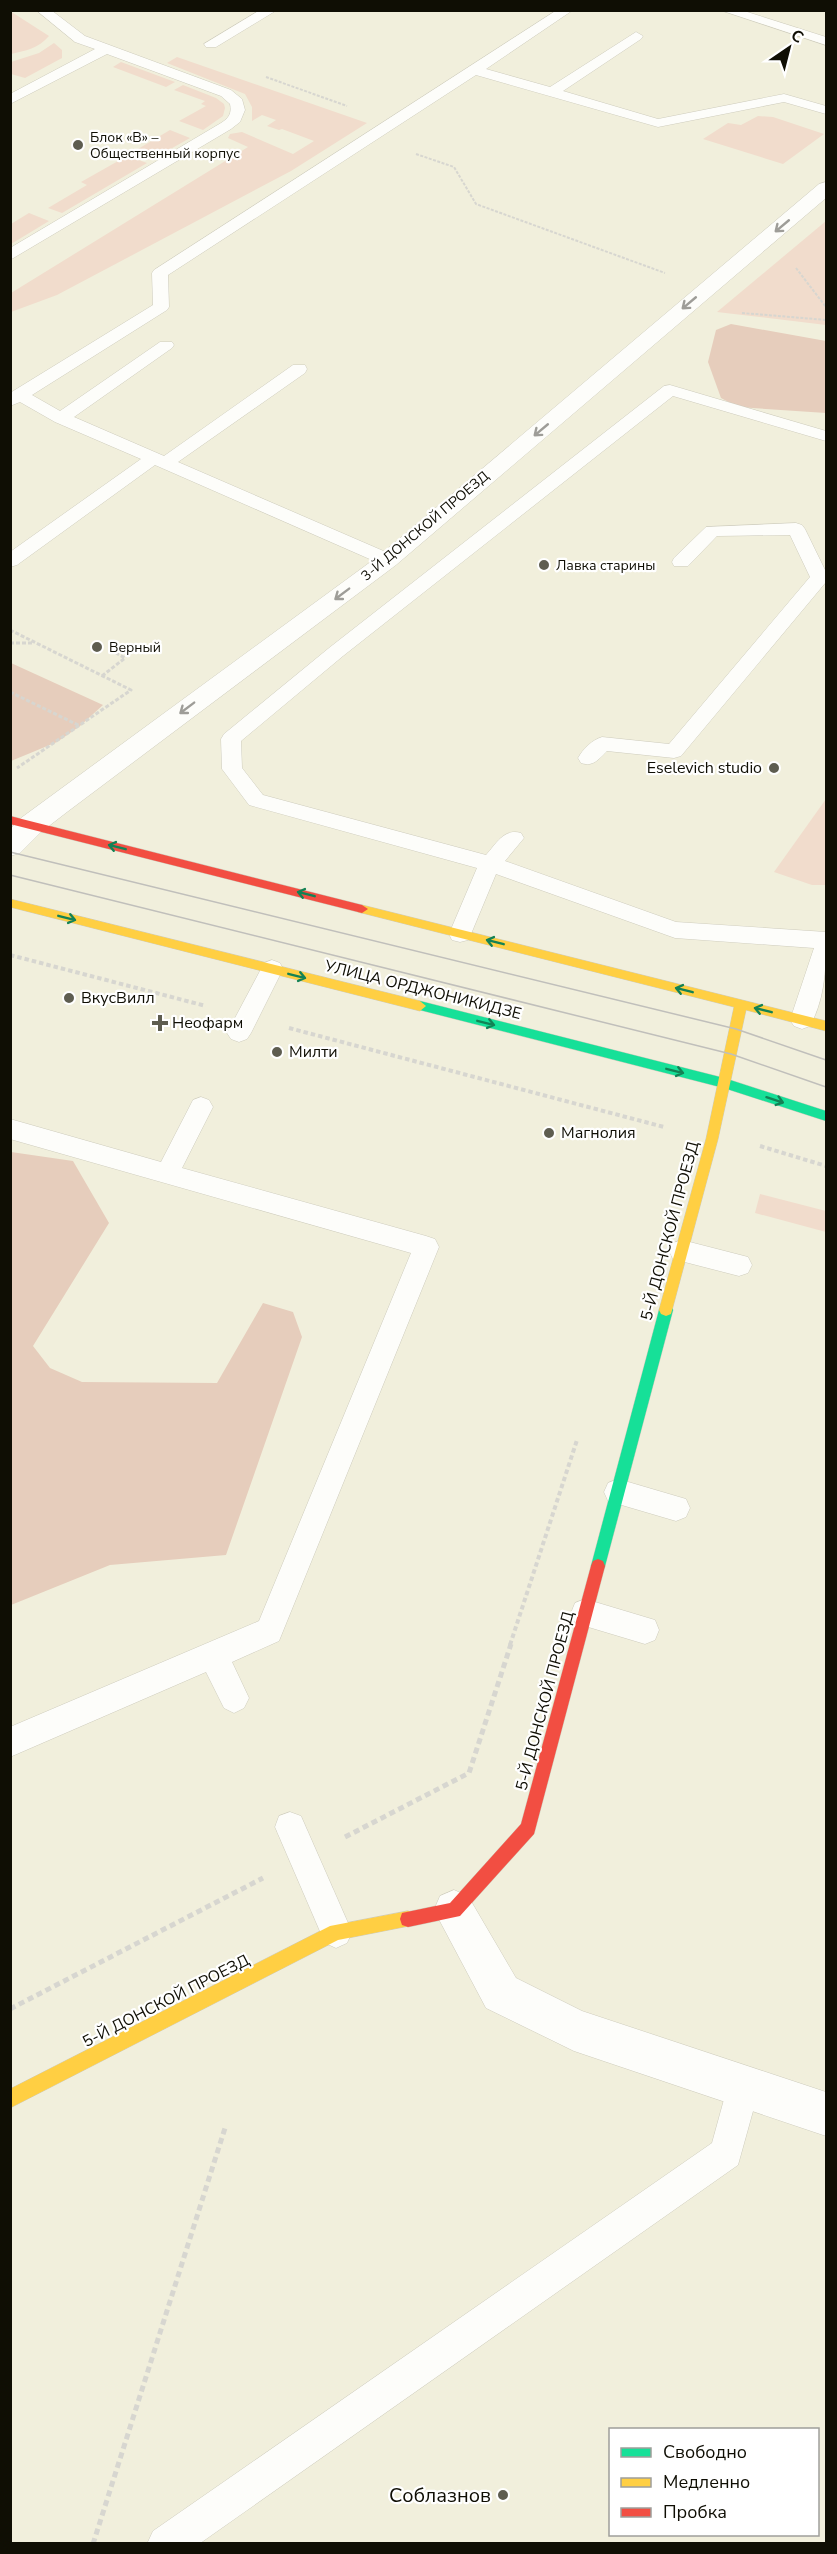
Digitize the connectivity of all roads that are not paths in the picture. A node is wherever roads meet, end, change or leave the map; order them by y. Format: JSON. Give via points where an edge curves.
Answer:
{"nodes":[{"id":1,"x":42,"y":10,"type":"edge"},
{"id":2,"x":270,"y":10,"type":"edge"},
{"id":3,"x":567,"y":10,"type":"edge"},
{"id":4,"x":726,"y":10,"type":"edge"},
{"id":5,"x":636,"y":36,"type":"dead end"},
{"id":6,"x":826,"y":41,"type":"edge"},
{"id":7,"x":211,"y":44,"type":"road end"},
{"id":8,"x":106,"y":48,"type":"junction"},
{"id":9,"x":475,"y":70,"type":"junction"},
{"id":10,"x":552,"y":92,"type":"junction"},
{"id":11,"x":10,"y":100,"type":"edge"},
{"id":12,"x":826,"y":110,"type":"edge"},
{"id":13,"x":826,"y":188,"type":"edge"},
{"id":14,"x":10,"y":255,"type":"edge"},
{"id":15,"x":166,"y":345,"type":"dead end"},
{"id":16,"x":299,"y":369,"type":"dead end"},
{"id":17,"x":15,"y":398,"type":"edge"},
{"id":18,"x":61,"y":418,"type":"junction"},
{"id":19,"x":826,"y":436,"type":"edge"},
{"id":20,"x":158,"y":461,"type":"junction"},
{"id":21,"x":388,"y":560,"type":"junction"},
{"id":22,"x":10,"y":561,"type":"edge"},
{"id":23,"x":681,"y":562,"type":"dead end"},
{"id":24,"x":588,"y":758,"type":"dead end"},
{"id":25,"x":21,"y":823,"type":"edge"},
{"id":26,"x":513,"y":838,"type":"dead end"},
{"id":27,"x":10,"y":846,"type":"edge"},
{"id":28,"x":490,"y":864,"type":"junction"},
{"id":29,"x":10,"y":903,"type":"edge"},
{"id":30,"x":460,"y":933,"type":"junction"},
{"id":31,"x":826,"y":940,"type":"edge"},
{"id":32,"x":826,"y":946,"type":"edge"},
{"id":33,"x":272,"y":969,"type":"junction"},
{"id":34,"x":741,"y":1004,"type":"junction"},
{"id":35,"x":802,"y":1020,"type":"junction"},
{"id":36,"x":243,"y":1025,"type":"road end"},
{"id":37,"x":826,"y":1026,"type":"edge"},
{"id":38,"x":724,"y":1083,"type":"junction"},
{"id":39,"x":201,"y":1107,"type":"dead end"},
{"id":40,"x":826,"y":1116,"type":"edge"},
{"id":41,"x":10,"y":1130,"type":"edge"},
{"id":42,"x":167,"y":1173,"type":"junction"},
{"id":43,"x":682,"y":1251,"type":"junction"},
{"id":44,"x":739,"y":1265,"type":"dead end"},
{"id":45,"x":618,"y":1492,"type":"junction"},
{"id":46,"x":676,"y":1508,"type":"dead end"},
{"id":47,"x":585,"y":1613,"type":"junction"},
{"id":48,"x":645,"y":1630,"type":"dead end"},
{"id":49,"x":213,"y":1655,"type":"junction"},
{"id":50,"x":234,"y":1698,"type":"dead end"},
{"id":51,"x":10,"y":1742,"type":"edge"},
{"id":52,"x":290,"y":1827,"type":"dead end"},
{"id":53,"x":454,"y":1910,"type":"junction"},
{"id":54,"x":336,"y":1932,"type":"junction"},
{"id":55,"x":743,"y":2086,"type":"junction"},
{"id":56,"x":10,"y":2099,"type":"edge"},
{"id":57,"x":826,"y":2114,"type":"edge"},
{"id":58,"x":166,"y":2544,"type":"edge"}],
"edges":[{"from":1,"to":8,"type":"lane","via":[[80,39]]},
{"from":2,"to":7,"type":"lane"},
{"from":3,"to":9,"type":"lane"},
{"from":4,"to":6,"type":"lane"},
{"from":5,"to":10,"type":"lane"},
{"from":8,"to":11,"type":"lane"},
{"from":8,"to":14,"type":"lane","via":[[226,93],[237,102],[239,112],[226,126]]},
{"from":9,"to":10,"type":"lane"},
{"from":9,"to":17,"type":"lane","via":[[160,273],[161,307]]},
{"from":10,"to":12,"type":"lane","via":[[658,123],[784,98]]},
{"from":13,"to":21,"type":"street","name":"3-Й ДОНСКОЙ ПРОЕЗД","one_way":true},
{"from":15,"to":18,"type":"lane"},
{"from":16,"to":20,"type":"lane"},
{"from":17,"to":18,"type":"lane"},
{"from":18,"to":20,"type":"lane"},
{"from":19,"to":28,"type":"lane","via":[[670,390],[231,739],[232,769],[256,800]]},
{"from":20,"to":21,"type":"lane"},
{"from":20,"to":22,"type":"lane"},
{"from":21,"to":25,"type":"street","name":"3-Й ДОНСКОЙ ПРОЕЗД","one_way":true},
{"from":23,"to":24,"type":"lane","via":[[712,531],[796,529],[820,578],[674,751],[602,744]]},
{"from":25,"to":27,"type":"street","name":"3-Й ДОНСКОЙ ПРОЕЗД"},
{"from":30,"to":25,"type":"main road","one_way":true},
{"from":26,"to":28,"type":"lane"},
{"from":28,"to":30,"type":"lane"},
{"from":28,"to":31,"type":"lane","via":[[675,930]]},
{"from":29,"to":33,"type":"main road","name":"УЛИЦА ОРДЖОНИКИДЗЕ","one_way":true},
{"from":34,"to":30,"type":"main road","one_way":true},
{"from":32,"to":35,"type":"lane"},
{"from":33,"to":36,"type":"lane"},
{"from":33,"to":38,"type":"main road","name":"УЛИЦА ОРДЖОНИКИДЗЕ","one_way":true},
{"from":35,"to":34,"type":"main road","one_way":true},
{"from":34,"to":38,"type":"main road","name":"5-Й ДОНСКОЙ ПРОЕЗД"},
{"from":35,"to":37,"type":"main road"},
{"from":38,"to":40,"type":"main road","name":"УЛИЦА ОРДЖОНИКИДЗЕ","one_way":true},
{"from":38,"to":43,"type":"main road","name":"5-Й ДОНСКОЙ ПРОЕЗД"},
{"from":39,"to":42,"type":"lane"},
{"from":41,"to":42,"type":"lane"},
{"from":42,"to":49,"type":"lane","via":[[426,1246],[269,1631]]},
{"from":43,"to":44,"type":"lane"},
{"from":43,"to":45,"type":"main road","name":"5-Й ДОНСКОЙ ПРОЕЗД"},
{"from":45,"to":46,"type":"lane"},
{"from":45,"to":47,"type":"main road","name":"5-Й ДОНСКОЙ ПРОЕЗД"},
{"from":47,"to":48,"type":"lane"},
{"from":47,"to":53,"type":"main road","name":"5-Й ДОНСКОЙ ПРОЕЗД","via":[[528,1828]]},
{"from":49,"to":50,"type":"lane"},
{"from":49,"to":51,"type":"lane"},
{"from":52,"to":54,"type":"lane"},
{"from":53,"to":54,"type":"main road","name":"5-Й ДОНСКОЙ ПРОЕЗД"},
{"from":53,"to":55,"type":"street","via":[[501,1992],[574,2030]]},
{"from":54,"to":56,"type":"main road","name":"5-Й ДОНСКОЙ ПРОЕЗД"},
{"from":55,"to":57,"type":"street"},
{"from":55,"to":58,"type":"lane","via":[[726,2152]]}]}
